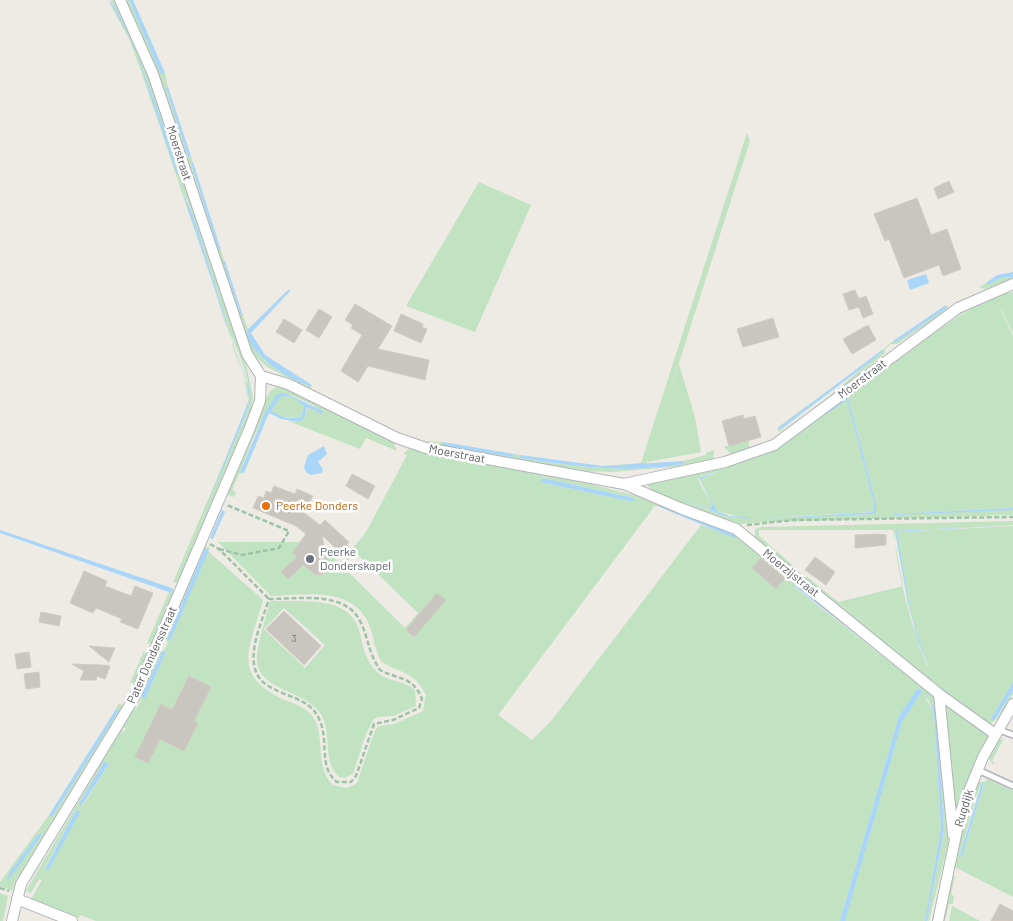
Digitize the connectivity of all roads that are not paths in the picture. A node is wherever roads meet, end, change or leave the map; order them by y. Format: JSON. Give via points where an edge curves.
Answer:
{"nodes":[{"id":1,"x":120,"y":0,"type":"edge"},
{"id":2,"x":1013,"y":284,"type":"edge"},
{"id":3,"x":261,"y":376,"type":"junction"},
{"id":4,"x":624,"y":484,"type":"junction"},
{"id":5,"x":940,"y":694,"type":"junction"},
{"id":6,"x":1013,"y":704,"type":"edge"},
{"id":7,"x":997,"y":732,"type":"junction"},
{"id":8,"x":1013,"y":735,"type":"edge"},
{"id":9,"x":977,"y":770,"type":"junction"},
{"id":10,"x":1013,"y":786,"type":"edge"},
{"id":11,"x":954,"y":842,"type":"junction"},
{"id":12,"x":17,"y":898,"type":"junction"},
{"id":13,"x":12,"y":921,"type":"edge"},
{"id":14,"x":72,"y":921,"type":"edge"},
{"id":15,"x":938,"y":921,"type":"edge"}],
"edges":[{"from":1,"to":3,"type":"street","name":"Moerstraat","via":[[153,74],[244,347]]},
{"from":2,"to":4,"type":"street","name":"Moerstraat","via":[[958,308],[774,445],[726,462]]},
{"from":3,"to":4,"type":"street","name":"Moerstraat","via":[[288,384],[380,431],[426,448]]},
{"from":3,"to":12,"type":"street","name":"Pater Dondersstraat","via":[[260,401],[134,698],[21,884]]},
{"from":4,"to":5,"type":"street","name":"Moerzijstraat","via":[[736,529]]},
{"from":5,"to":7,"type":"street","name":"Moerzijstraat"},
{"from":5,"to":11,"type":"street"},
{"from":6,"to":7,"type":"street","name":"Rugdijk"},
{"from":7,"to":8,"type":"lane"},
{"from":7,"to":9,"type":"street","name":"Rugdijk"},
{"from":9,"to":10,"type":"lane"},
{"from":9,"to":11,"type":"street","name":"Rugdijk","via":[[961,811]]},
{"from":11,"to":15,"type":"street","name":"Rugdijk"},
{"from":12,"to":13,"type":"street","name":"Pater Dondersstraat"},
{"from":12,"to":14,"type":"street"}]}
